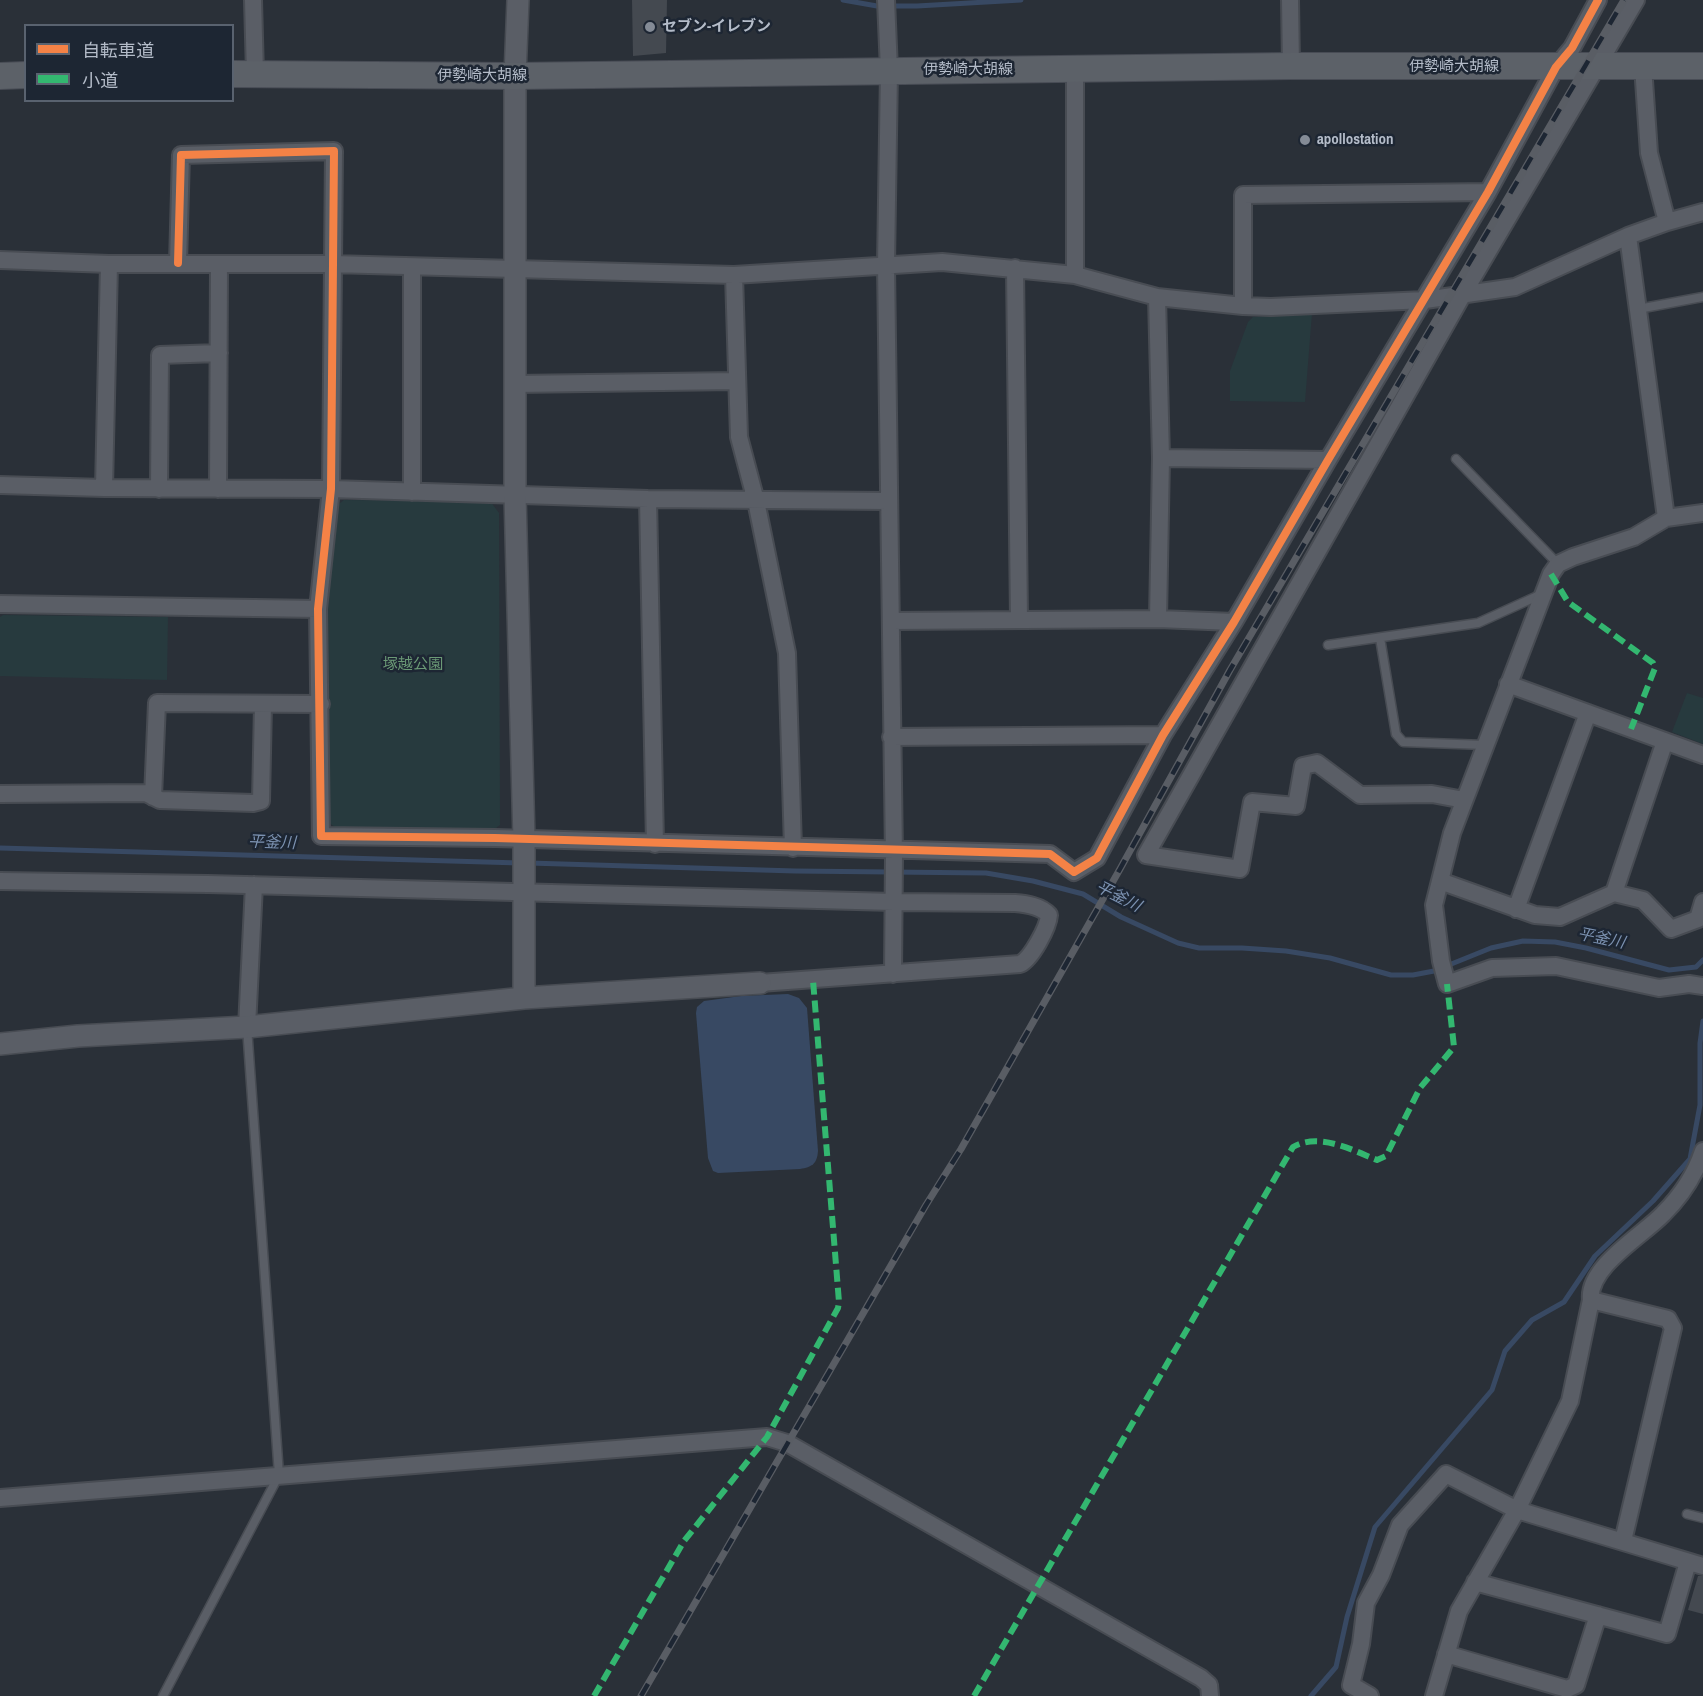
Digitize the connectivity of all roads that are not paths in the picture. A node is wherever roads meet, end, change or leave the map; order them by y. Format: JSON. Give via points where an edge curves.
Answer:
{"nodes":[{"id":1,"x":253,"y":0,"type":"edge"},
{"id":2,"x":518,"y":0,"type":"edge"},
{"id":3,"x":886,"y":0,"type":"edge"},
{"id":4,"x":1290,"y":0,"type":"edge"},
{"id":5,"x":1598,"y":0,"type":"edge"},
{"id":6,"x":1636,"y":0,"type":"edge"},
{"id":7,"x":1291,"y":66,"type":"junction"},
{"id":8,"x":1643,"y":66,"type":"junction"},
{"id":9,"x":1703,"y":66,"type":"edge"},
{"id":10,"x":1596,"y":67,"type":"junction"},
{"id":11,"x":1556,"y":68,"type":"junction"},
{"id":12,"x":889,"y":70,"type":"junction"},
{"id":13,"x":1075,"y":70,"type":"junction"},
{"id":14,"x":244,"y":74,"type":"edge"},
{"id":15,"x":24,"y":75,"type":"edge"},
{"id":16,"x":0,"y":76,"type":"edge"},
{"id":17,"x":515,"y":76,"type":"junction"},
{"id":18,"x":1488,"y":192,"type":"junction"},
{"id":19,"x":1703,"y":212,"type":"edge"},
{"id":20,"x":1667,"y":222,"type":"junction"},
{"id":21,"x":1628,"y":236,"type":"junction"},
{"id":22,"x":0,"y":260,"type":"edge"},
{"id":23,"x":178,"y":263,"type":"junction"},
{"id":24,"x":109,"y":264,"type":"junction"},
{"id":25,"x":332,"y":264,"type":"junction"},
{"id":26,"x":219,"y":265,"type":"junction"},
{"id":27,"x":886,"y":265,"type":"junction"},
{"id":28,"x":412,"y":267,"type":"junction"},
{"id":29,"x":1015,"y":268,"type":"junction"},
{"id":30,"x":516,"y":270,"type":"junction"},
{"id":31,"x":734,"y":275,"type":"junction"},
{"id":32,"x":1075,"y":275,"type":"junction"},
{"id":33,"x":1463,"y":294,"type":"junction"},
{"id":34,"x":1157,"y":297,"type":"junction"},
{"id":35,"x":1703,"y":297,"type":"edge"},
{"id":36,"x":1425,"y":300,"type":"junction"},
{"id":37,"x":1242,"y":306,"type":"junction"},
{"id":38,"x":1638,"y":309,"type":"junction"},
{"id":39,"x":219,"y":353,"type":"junction"},
{"id":40,"x":736,"y":381,"type":"junction"},
{"id":41,"x":515,"y":384,"type":"junction"},
{"id":42,"x":1161,"y":458,"type":"junction"},
{"id":43,"x":1455,"y":459,"type":"dead end"},
{"id":44,"x":1328,"y":460,"type":"junction"},
{"id":45,"x":0,"y":485,"type":"edge"},
{"id":46,"x":104,"y":488,"type":"junction"},
{"id":47,"x":159,"y":489,"type":"junction"},
{"id":48,"x":218,"y":489,"type":"junction"},
{"id":49,"x":332,"y":489,"type":"junction"},
{"id":50,"x":412,"y":492,"type":"junction"},
{"id":51,"x":515,"y":495,"type":"junction"},
{"id":52,"x":648,"y":499,"type":"junction"},
{"id":53,"x":756,"y":501,"type":"junction"},
{"id":54,"x":888,"y":501,"type":"junction"},
{"id":55,"x":1703,"y":513,"type":"edge"},
{"id":56,"x":1666,"y":518,"type":"junction"},
{"id":57,"x":1558,"y":564,"type":"junction"},
{"id":58,"x":1542,"y":594,"type":"junction"},
{"id":59,"x":0,"y":604,"type":"edge"},
{"id":60,"x":318,"y":609,"type":"junction"},
{"id":61,"x":1158,"y":619,"type":"junction"},
{"id":62,"x":1019,"y":620,"type":"junction"},
{"id":63,"x":891,"y":621,"type":"junction"},
{"id":64,"x":1234,"y":622,"type":"junction"},
{"id":65,"x":1380,"y":638,"type":"junction"},
{"id":66,"x":1328,"y":645,"type":"dead end"},
{"id":67,"x":1508,"y":684,"type":"junction"},
{"id":68,"x":263,"y":704,"type":"junction"},
{"id":69,"x":321,"y":704,"type":"junction"},
{"id":70,"x":1588,"y":713,"type":"junction"},
{"id":71,"x":1163,"y":735,"type":"junction"},
{"id":72,"x":891,"y":737,"type":"junction"},
{"id":73,"x":1665,"y":741,"type":"junction"},
{"id":74,"x":1485,"y":745,"type":"junction"},
{"id":75,"x":1703,"y":755,"type":"edge"},
{"id":76,"x":0,"y":794,"type":"edge"},
{"id":77,"x":153,"y":797,"type":"junction"},
{"id":78,"x":1464,"y":800,"type":"junction"},
{"id":79,"x":524,"y":844,"type":"junction"},
{"id":80,"x":654,"y":844,"type":"junction"},
{"id":81,"x":793,"y":848,"type":"junction"},
{"id":82,"x":894,"y":853,"type":"junction"},
{"id":83,"x":0,"y":881,"type":"edge"},
{"id":84,"x":1440,"y":881,"type":"junction"},
{"id":85,"x":255,"y":885,"type":"junction"},
{"id":86,"x":524,"y":886,"type":"junction"},
{"id":87,"x":1614,"y":892,"type":"junction"},
{"id":88,"x":894,"y":898,"type":"junction"},
{"id":89,"x":1703,"y":902,"type":"edge"},
{"id":90,"x":1516,"y":909,"type":"junction"},
{"id":91,"x":892,"y":974,"type":"junction"},
{"id":92,"x":760,"y":983,"type":"joint"},
{"id":93,"x":1703,"y":986,"type":"edge"},
{"id":94,"x":524,"y":998,"type":"junction"},
{"id":95,"x":247,"y":1027,"type":"junction"},
{"id":96,"x":0,"y":1044,"type":"edge"},
{"id":97,"x":1703,"y":1151,"type":"edge"},
{"id":98,"x":1591,"y":1300,"type":"junction"},
{"id":99,"x":279,"y":1475,"type":"junction"},
{"id":100,"x":0,"y":1498,"type":"edge"},
{"id":101,"x":1517,"y":1510,"type":"junction"},
{"id":102,"x":1687,"y":1514,"type":"dead end"},
{"id":103,"x":1703,"y":1518,"type":"edge"},
{"id":104,"x":1623,"y":1541,"type":"junction"},
{"id":105,"x":1695,"y":1564,"type":"edge"},
{"id":106,"x":1475,"y":1582,"type":"junction"},
{"id":107,"x":1598,"y":1615,"type":"junction"},
{"id":108,"x":1446,"y":1654,"type":"junction"},
{"id":109,"x":1366,"y":1695,"type":"edge"},
{"id":110,"x":163,"y":1696,"type":"edge"},
{"id":111,"x":1210,"y":1696,"type":"edge"},
{"id":112,"x":1434,"y":1696,"type":"edge"}],
"edges":[{"from":1,"to":14,"type":"street"},
{"from":2,"to":17,"type":"street"},
{"from":3,"to":12,"type":"street"},
{"from":4,"to":7,"type":"street"},
{"from":5,"to":11,"type":"street","via":[[1572,48]]},
{"from":6,"to":10,"type":"street"},
{"from":7,"to":11,"type":"main road","name":"伊勢崎大胡線"},
{"from":7,"to":13,"type":"main road","name":"伊勢崎大胡線"},
{"from":8,"to":9,"type":"main road","name":"伊勢崎大胡線"},
{"from":8,"to":10,"type":"main road","name":"伊勢崎大胡線"},
{"from":8,"to":20,"type":"street","via":[[1649,153]]},
{"from":10,"to":11,"type":"main road","name":"伊勢崎大胡線"},
{"from":10,"to":33,"type":"street"},
{"from":11,"to":18,"type":"street"},
{"from":12,"to":13,"type":"main road","name":"伊勢崎大胡線"},
{"from":12,"to":17,"type":"main road","name":"伊勢崎大胡線"},
{"from":12,"to":27,"type":"street"},
{"from":13,"to":32,"type":"street"},
{"from":14,"to":17,"type":"main road","name":"伊勢崎大胡線"},
{"from":15,"to":16,"type":"main road"},
{"from":17,"to":30,"type":"street"},
{"from":18,"to":36,"type":"street"},
{"from":18,"to":37,"type":"street","via":[[1243,195]]},
{"from":19,"to":20,"type":"street"},
{"from":20,"to":21,"type":"street"},
{"from":21,"to":33,"type":"street","via":[[1515,287]]},
{"from":21,"to":38,"type":"street"},
{"from":22,"to":24,"type":"street"},
{"from":23,"to":24,"type":"street"},
{"from":23,"to":25,"type":"street","via":[[181,155],[334,151]]},
{"from":23,"to":26,"type":"street"},
{"from":24,"to":46,"type":"street"},
{"from":25,"to":26,"type":"street"},
{"from":25,"to":28,"type":"street"},
{"from":25,"to":49,"type":"street"},
{"from":26,"to":39,"type":"street"},
{"from":27,"to":29,"type":"street","via":[[942,262]]},
{"from":27,"to":31,"type":"street"},
{"from":27,"to":54,"type":"street"},
{"from":28,"to":30,"type":"street"},
{"from":28,"to":50,"type":"street"},
{"from":29,"to":32,"type":"street"},
{"from":29,"to":62,"type":"street"},
{"from":30,"to":31,"type":"street"},
{"from":30,"to":41,"type":"street"},
{"from":31,"to":40,"type":"street"},
{"from":32,"to":34,"type":"street"},
{"from":33,"to":36,"type":"street"},
{"from":33,"to":78,"type":"street","via":[[1146,855],[1240,869],[1252,802],[1296,806],[1303,766],[1317,764],[1360,795],[1432,794]]},
{"from":34,"to":37,"type":"street"},
{"from":34,"to":42,"type":"street"},
{"from":35,"to":38,"type":"lane"},
{"from":36,"to":37,"type":"street"},
{"from":36,"to":44,"type":"street"},
{"from":38,"to":56,"type":"street"},
{"from":39,"to":47,"type":"street","via":[[160,355]]},
{"from":39,"to":48,"type":"street"},
{"from":40,"to":41,"type":"street"},
{"from":40,"to":53,"type":"street","via":[[739,437]]},
{"from":41,"to":51,"type":"street"},
{"from":42,"to":44,"type":"street"},
{"from":42,"to":61,"type":"street"},
{"from":43,"to":57,"type":"lane"},
{"from":44,"to":64,"type":"street"},
{"from":45,"to":46,"type":"street"},
{"from":46,"to":47,"type":"street"},
{"from":47,"to":48,"type":"street"},
{"from":48,"to":49,"type":"street"},
{"from":49,"to":50,"type":"street"},
{"from":49,"to":60,"type":"street"},
{"from":50,"to":51,"type":"street"},
{"from":51,"to":52,"type":"street"},
{"from":51,"to":79,"type":"street"},
{"from":52,"to":53,"type":"street"},
{"from":52,"to":80,"type":"street"},
{"from":53,"to":54,"type":"street"},
{"from":53,"to":81,"type":"street","via":[[787,653]]},
{"from":54,"to":63,"type":"street"},
{"from":55,"to":56,"type":"street"},
{"from":56,"to":57,"type":"street","via":[[1634,537]]},
{"from":57,"to":58,"type":"street"},
{"from":58,"to":65,"type":"lane","via":[[1478,623]]},
{"from":58,"to":67,"type":"street"},
{"from":59,"to":60,"type":"street"},
{"from":60,"to":69,"type":"street"},
{"from":61,"to":62,"type":"street"},
{"from":61,"to":64,"type":"street"},
{"from":62,"to":63,"type":"street"},
{"from":63,"to":72,"type":"street"},
{"from":64,"to":71,"type":"street"},
{"from":65,"to":66,"type":"lane"},
{"from":65,"to":74,"type":"lane","via":[[1396,735],[1403,742]]},
{"from":67,"to":70,"type":"street"},
{"from":67,"to":74,"type":"street"},
{"from":68,"to":69,"type":"street"},
{"from":68,"to":77,"type":"street","via":[[157,703]]},
{"from":68,"to":77,"type":"street","via":[[261,801]]},
{"from":69,"to":79,"type":"street","via":[[321,836]]},
{"from":70,"to":73,"type":"street"},
{"from":70,"to":90,"type":"street"},
{"from":71,"to":72,"type":"street"},
{"from":71,"to":82,"type":"street","via":[[1097,858],[1074,872],[1050,854]]},
{"from":72,"to":82,"type":"street"},
{"from":73,"to":75,"type":"street"},
{"from":73,"to":87,"type":"street"},
{"from":74,"to":78,"type":"street"},
{"from":76,"to":77,"type":"street","via":[[146,793]]},
{"from":78,"to":84,"type":"street"},
{"from":79,"to":80,"type":"street"},
{"from":79,"to":86,"type":"street"},
{"from":80,"to":81,"type":"street"},
{"from":81,"to":82,"type":"street"},
{"from":82,"to":88,"type":"street"},
{"from":83,"to":85,"type":"street"},
{"from":84,"to":90,"type":"street"},
{"from":84,"to":93,"type":"street","via":[[1434,905],[1447,984],[1492,968],[1556,966],[1659,988]]},
{"from":85,"to":86,"type":"street"},
{"from":85,"to":95,"type":"street"},
{"from":86,"to":88,"type":"street"},
{"from":86,"to":94,"type":"street"},
{"from":87,"to":89,"type":"street","via":[[1643,900],[1671,929],[1698,919]]},
{"from":87,"to":90,"type":"street","via":[[1560,917]]},
{"from":88,"to":91,"type":"street"},
{"from":88,"to":91,"type":"street","via":[[1025,903],[1049,915],[1030,957],[1020,964]]},
{"from":91,"to":92,"type":"street"},
{"from":92,"to":94,"type":"street"},
{"from":94,"to":95,"type":"street"},
{"from":95,"to":96,"type":"street"},
{"from":95,"to":99,"type":"lane"},
{"from":97,"to":98,"type":"street","via":[[1682,1193],[1606,1264],[1590,1290]]},
{"from":98,"to":101,"type":"street","via":[[1570,1401]]},
{"from":98,"to":104,"type":"street","via":[[1668,1319],[1673,1328]]},
{"from":99,"to":100,"type":"street"},
{"from":99,"to":110,"type":"lane"},
{"from":99,"to":111,"type":"street","via":[[767,1437],[788,1443],[1201,1678],[1209,1685]]},
{"from":101,"to":104,"type":"street"},
{"from":101,"to":106,"type":"street"},
{"from":101,"to":109,"type":"street","via":[[1446,1474],[1400,1525],[1366,1604],[1351,1685]]},
{"from":102,"to":103,"type":"lane"},
{"from":104,"to":105,"type":"street"},
{"from":105,"to":107,"type":"street","via":[[1667,1634]]},
{"from":106,"to":107,"type":"street"},
{"from":106,"to":108,"type":"street","via":[[1459,1611]]},
{"from":107,"to":108,"type":"street","via":[[1576,1685],[1567,1689]]},
{"from":108,"to":112,"type":"street"}]}
